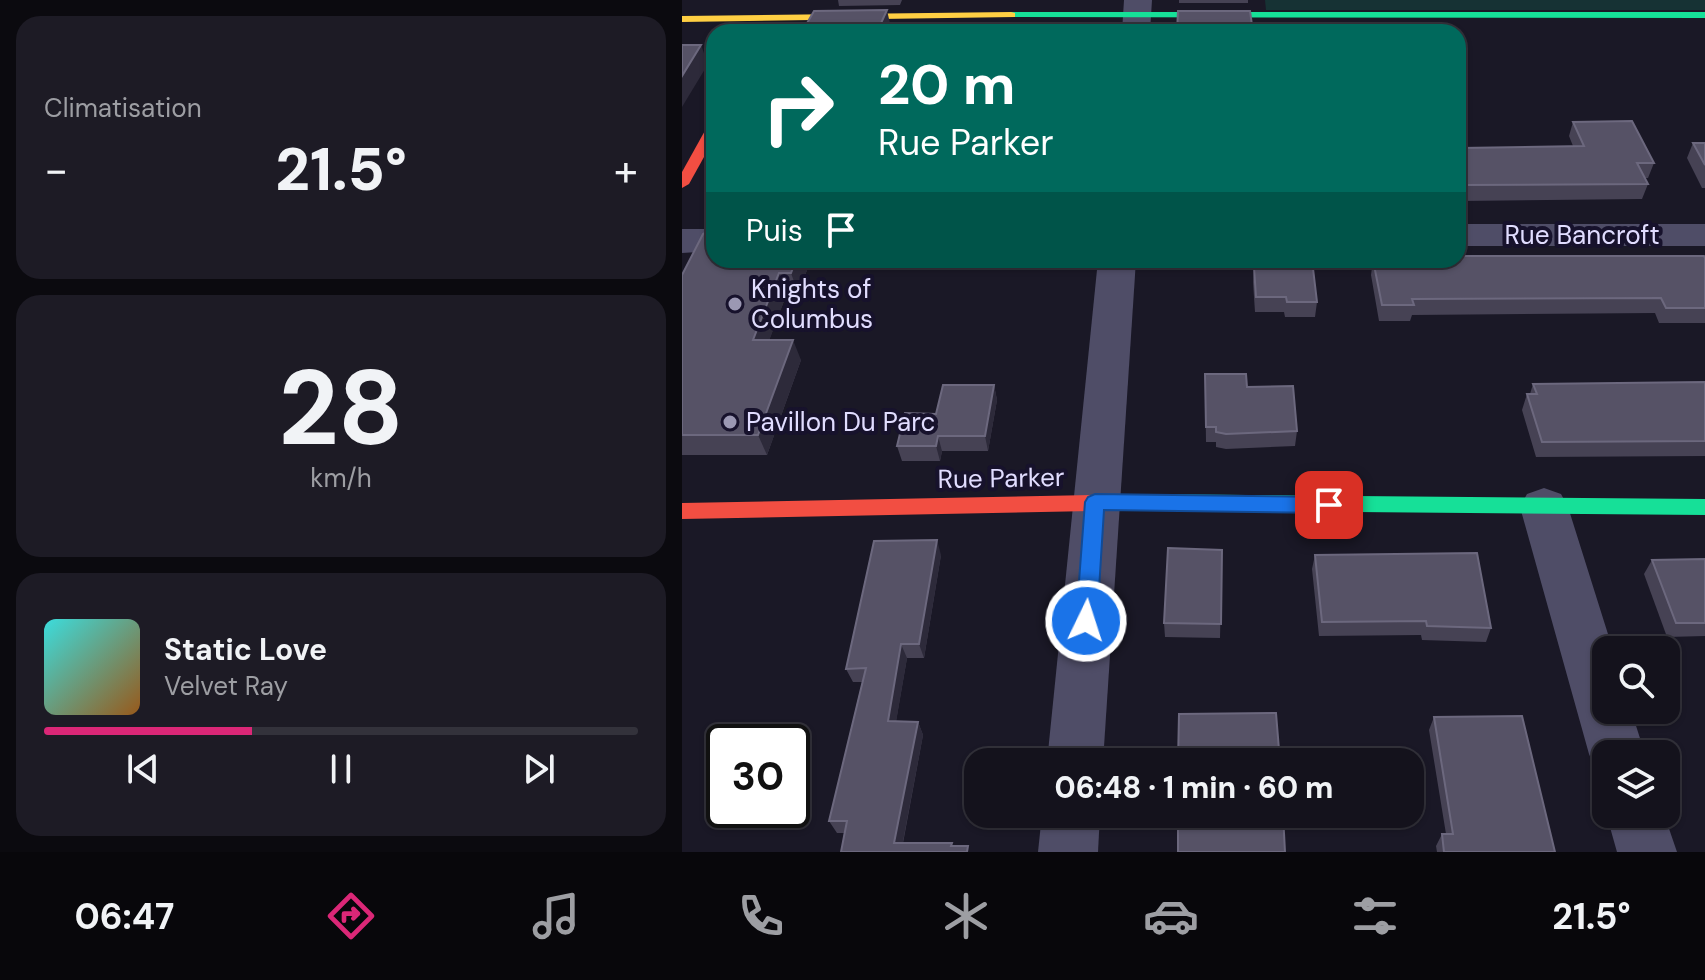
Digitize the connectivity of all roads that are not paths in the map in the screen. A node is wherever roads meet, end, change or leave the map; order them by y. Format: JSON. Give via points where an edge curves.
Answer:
{"nodes":[{"id":1,"x":785,"y":0,"type":"edge"},
{"id":2,"x":1137,"y":15,"type":"edge"},
{"id":3,"x":1705,"y":15,"type":"edge"},
{"id":4,"x":682,"y":19,"type":"edge"},
{"id":5,"x":756,"y":24,"type":"edge"},
{"id":6,"x":772,"y":24,"type":"edge"},
{"id":7,"x":808,"y":24,"type":"edge"},
{"id":8,"x":706,"y":141,"type":"edge"},
{"id":9,"x":682,"y":184,"type":"edge"},
{"id":10,"x":1466,"y":235,"type":"edge"},
{"id":11,"x":1705,"y":235,"type":"edge"},
{"id":12,"x":706,"y":240,"type":"edge"},
{"id":13,"x":682,"y":241,"type":"edge"},
{"id":14,"x":1116,"y":268,"type":"edge"},
{"id":15,"x":1095,"y":502,"type":"junction"},
{"id":16,"x":1544,"y":507,"type":"junction"},
{"id":17,"x":1705,"y":507,"type":"edge"},
{"id":18,"x":682,"y":511,"type":"edge"},
{"id":19,"x":1613,"y":740,"type":"edge"},
{"id":20,"x":1076,"y":748,"type":"edge"},
{"id":21,"x":1070,"y":828,"type":"edge"},
{"id":22,"x":1639,"y":828,"type":"edge"},
{"id":23,"x":1068,"y":852,"type":"edge"},
{"id":24,"x":1647,"y":852,"type":"edge"}],
"edges":[{"from":1,"to":6,"type":"street"},
{"from":2,"to":3,"type":"street"},
{"from":2,"to":7,"type":"street"},
{"from":4,"to":5,"type":"street"},
{"from":8,"to":9,"type":"street"},
{"from":10,"to":11,"type":"street","name":"Rue Bancroft"},
{"from":12,"to":13,"type":"street"},
{"from":14,"to":15,"type":"street"},
{"from":15,"to":16,"type":"street","name":"Rue Parker"},
{"from":15,"to":18,"type":"street","name":"Rue Parker"},
{"from":15,"to":20,"type":"street"},
{"from":16,"to":17,"type":"street","name":"Rue Parker"},
{"from":16,"to":19,"type":"street"},
{"from":21,"to":23,"type":"street"},
{"from":22,"to":24,"type":"street"}]}
